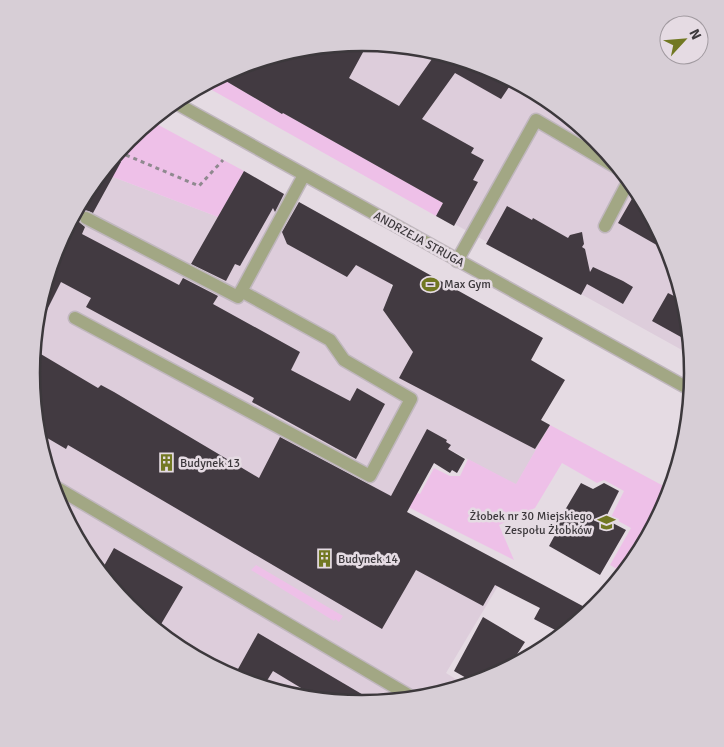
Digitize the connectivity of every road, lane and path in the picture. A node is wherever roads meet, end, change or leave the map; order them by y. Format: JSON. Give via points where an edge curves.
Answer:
{"nodes":[{"id":1,"x":182,"y":107,"type":"edge"},
{"id":2,"x":126,"y":155,"type":"dead end"},
{"id":3,"x":602,"y":159,"type":"edge"},
{"id":4,"x":223,"y":160,"type":"dead end"},
{"id":5,"x":304,"y":175,"type":"junction"},
{"id":6,"x":625,"y":188,"type":"edge"},
{"id":7,"x":86,"y":218,"type":"dead end"},
{"id":8,"x":605,"y":226,"type":"dead end"},
{"id":9,"x":457,"y":261,"type":"junction"},
{"id":10,"x":241,"y":291,"type":"junction"},
{"id":11,"x":75,"y":318,"type":"dead end"},
{"id":12,"x":683,"y":386,"type":"edge"},
{"id":13,"x":63,"y":491,"type":"edge"},
{"id":14,"x":405,"y":693,"type":"edge"}],
"edges":[{"from":1,"to":5,"type":"street","name":"ANDRZEJA STRUGA"},
{"from":2,"to":4,"type":"path","via":[[200,186]]},
{"from":3,"to":9,"type":"street","via":[[536,120]]},
{"from":5,"to":9,"type":"street","name":"ANDRZEJA STRUGA"},
{"from":5,"to":10,"type":"street"},
{"from":6,"to":8,"type":"street"},
{"from":7,"to":10,"type":"street","via":[[238,297]]},
{"from":9,"to":12,"type":"street","name":"ANDRZEJA STRUGA"},
{"from":10,"to":11,"type":"street","via":[[330,340],[344,360],[410,399],[370,476]]},
{"from":13,"to":14,"type":"street"}]}
